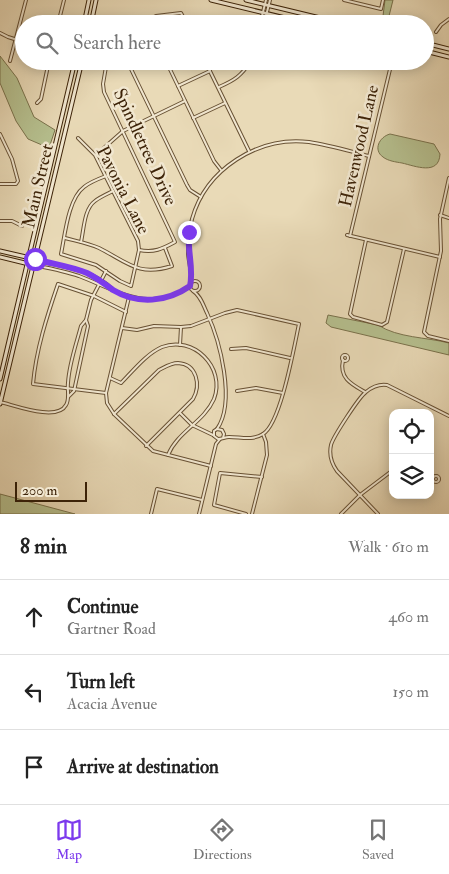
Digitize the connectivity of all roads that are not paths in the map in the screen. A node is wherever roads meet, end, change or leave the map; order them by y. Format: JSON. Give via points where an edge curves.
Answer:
{"nodes":[{"id":1,"x":26,"y":0,"type":"edge"},
{"id":2,"x":64,"y":0,"type":"edge"},
{"id":3,"x":90,"y":0,"type":"edge"},
{"id":4,"x":96,"y":0,"type":"edge"},
{"id":5,"x":211,"y":0,"type":"edge"},
{"id":6,"x":246,"y":0,"type":"edge"},
{"id":7,"x":266,"y":0,"type":"edge"},
{"id":8,"x":270,"y":0,"type":"edge"},
{"id":9,"x":344,"y":0,"type":"edge"},
{"id":10,"x":384,"y":0,"type":"edge"},
{"id":11,"x":267,"y":5,"type":"junction"},
{"id":12,"x":265,"y":13,"type":"junction"},
{"id":13,"x":22,"y":15,"type":"edge"},
{"id":14,"x":60,"y":15,"type":"edge"},
{"id":15,"x":86,"y":15,"type":"edge"},
{"id":16,"x":93,"y":15,"type":"edge"},
{"id":17,"x":164,"y":15,"type":"edge"},
{"id":18,"x":182,"y":15,"type":"edge"},
{"id":19,"x":273,"y":15,"type":"edge"},
{"id":20,"x":308,"y":15,"type":"edge"},
{"id":21,"x":449,"y":19,"type":"edge"},
{"id":22,"x":436,"y":32,"type":"dead end"},
{"id":23,"x":0,"y":33,"type":"edge"},
{"id":24,"x":15,"y":40,"type":"edge"},
{"id":25,"x":15,"y":44,"type":"edge"},
{"id":26,"x":434,"y":45,"type":"edge"},
{"id":27,"x":449,"y":49,"type":"edge"},
{"id":28,"x":434,"y":53,"type":"edge"},
{"id":29,"x":449,"y":57,"type":"edge"},
{"id":30,"x":10,"y":61,"type":"dead end"},
{"id":31,"x":48,"y":70,"type":"edge"},
{"id":32,"x":73,"y":70,"type":"edge"},
{"id":33,"x":80,"y":70,"type":"edge"},
{"id":34,"x":105,"y":70,"type":"edge"},
{"id":35,"x":131,"y":70,"type":"edge"},
{"id":36,"x":170,"y":70,"type":"edge"},
{"id":37,"x":245,"y":70,"type":"edge"},
{"id":38,"x":390,"y":70,"type":"edge"},
{"id":39,"x":210,"y":71,"type":"joint"},
{"id":40,"x":178,"y":86,"type":"junction"},
{"id":41,"x":218,"y":88,"type":"junction"},
{"id":42,"x":185,"y":102,"type":"junction"},
{"id":43,"x":225,"y":102,"type":"junction"},
{"id":44,"x":37,"y":104,"type":"dead end"},
{"id":45,"x":154,"y":116,"type":"junction"},
{"id":46,"x":193,"y":118,"type":"junction"},
{"id":47,"x":123,"y":131,"type":"junction"},
{"id":48,"x":0,"y":134,"type":"edge"},
{"id":49,"x":78,"y":138,"type":"dead end"},
{"id":50,"x":250,"y":152,"type":"junction"},
{"id":51,"x":95,"y":155,"type":"junction"},
{"id":52,"x":369,"y":156,"type":"junction"},
{"id":53,"x":222,"y":170,"type":"junction"},
{"id":54,"x":106,"y":176,"type":"junction"},
{"id":55,"x":449,"y":178,"type":"edge"},
{"id":56,"x":0,"y":184,"type":"edge"},
{"id":57,"x":113,"y":191,"type":"junction"},
{"id":58,"x":201,"y":197,"type":"junction"},
{"id":59,"x":440,"y":215,"type":"junction"},
{"id":60,"x":449,"y":218,"type":"edge"},
{"id":61,"x":0,"y":221,"type":"edge"},
{"id":62,"x":22,"y":226,"type":"dead end"},
{"id":63,"x":65,"y":238,"type":"junction"},
{"id":64,"x":366,"y":240,"type":"junction"},
{"id":65,"x":81,"y":242,"type":"junction"},
{"id":66,"x":164,"y":248,"type":"junction"},
{"id":67,"x":404,"y":249,"type":"junction"},
{"id":68,"x":139,"y":250,"type":"junction"},
{"id":69,"x":0,"y":251,"type":"edge"},
{"id":70,"x":0,"y":257,"type":"edge"},
{"id":71,"x":29,"y":258,"type":"junction"},
{"id":72,"x":440,"y":258,"type":"junction"},
{"id":73,"x":35,"y":259,"type":"junction"},
{"id":74,"x":28,"y":263,"type":"junction"},
{"id":75,"x":33,"y":265,"type":"junction"},
{"id":76,"x":135,"y":268,"type":"junction"},
{"id":77,"x":106,"y":271,"type":"junction"},
{"id":78,"x":192,"y":275,"type":"junction"},
{"id":79,"x":195,"y":280,"type":"junction"},
{"id":80,"x":101,"y":281,"type":"junction"},
{"id":81,"x":99,"y":285,"type":"junction"},
{"id":82,"x":190,"y":285,"type":"junction"},
{"id":83,"x":200,"y":288,"type":"junction"},
{"id":84,"x":112,"y":289,"type":"junction"},
{"id":85,"x":192,"y":290,"type":"junction"},
{"id":86,"x":183,"y":291,"type":"junction"},
{"id":87,"x":94,"y":296,"type":"junction"},
{"id":88,"x":199,"y":296,"type":"junction"},
{"id":89,"x":129,"y":297,"type":"junction"},
{"id":90,"x":126,"y":312,"type":"junction"},
{"id":91,"x":210,"y":319,"type":"junction"},
{"id":92,"x":86,"y":320,"type":"junction"},
{"id":93,"x":180,"y":327,"type":"junction"},
{"id":94,"x":122,"y":328,"type":"junction"},
{"id":95,"x":449,"y":341,"type":"edge"},
{"id":96,"x":180,"y":345,"type":"junction"},
{"id":97,"x":231,"y":349,"type":"dead end"},
{"id":98,"x":291,"y":358,"type":"junction"},
{"id":99,"x":343,"y":360,"type":"dead end"},
{"id":100,"x":110,"y":378,"type":"junction"},
{"id":101,"x":0,"y":379,"type":"edge"},
{"id":102,"x":67,"y":388,"type":"junction"},
{"id":103,"x":74,"y":389,"type":"junction"},
{"id":104,"x":237,"y":391,"type":"dead end"},
{"id":105,"x":365,"y":392,"type":"junction"},
{"id":106,"x":282,"y":393,"type":"junction"},
{"id":107,"x":106,"y":394,"type":"junction"},
{"id":108,"x":68,"y":397,"type":"junction"},
{"id":109,"x":0,"y":403,"type":"edge"},
{"id":110,"x":180,"y":413,"type":"junction"},
{"id":111,"x":114,"y":414,"type":"junction"},
{"id":112,"x":449,"y":416,"type":"edge"},
{"id":113,"x":221,"y":424,"type":"junction"},
{"id":114,"x":192,"y":425,"type":"junction"},
{"id":115,"x":216,"y":430,"type":"junction"},
{"id":116,"x":223,"y":431,"type":"junction"},
{"id":117,"x":209,"y":432,"type":"junction"},
{"id":118,"x":263,"y":434,"type":"junction"},
{"id":119,"x":214,"y":437,"type":"junction"},
{"id":120,"x":229,"y":437,"type":"junction"},
{"id":121,"x":223,"y":438,"type":"junction"},
{"id":122,"x":220,"y":439,"type":"junction"},
{"id":123,"x":216,"y":444,"type":"junction"},
{"id":124,"x":146,"y":446,"type":"junction"},
{"id":125,"x":168,"y":456,"type":"junction"},
{"id":126,"x":211,"y":466,"type":"junction"},
{"id":127,"x":389,"y":473,"type":"edge"},
{"id":128,"x":262,"y":477,"type":"junction"},
{"id":129,"x":360,"y":495,"type":"junction"},
{"id":130,"x":202,"y":500,"type":"junction"},
{"id":131,"x":151,"y":514,"type":"edge"},
{"id":132,"x":199,"y":514,"type":"edge"},
{"id":133,"x":246,"y":514,"type":"edge"},
{"id":134,"x":252,"y":514,"type":"edge"},
{"id":135,"x":341,"y":514,"type":"edge"},
{"id":136,"x":378,"y":514,"type":"edge"}],
"edges":[{"from":1,"to":13,"type":"street"},
{"from":2,"to":14,"type":"street"},
{"from":3,"to":15,"type":"main road"},
{"from":4,"to":16,"type":"main road"},
{"from":5,"to":12,"type":"main road"},
{"from":6,"to":11,"type":"main road"},
{"from":7,"to":11,"type":"street"},
{"from":8,"to":11,"type":"street"},
{"from":9,"to":10,"type":"street","via":[[381,9]]},
{"from":11,"to":12,"type":"street"},
{"from":11,"to":20,"type":"main road"},
{"from":12,"to":19,"type":"main road"},
{"from":17,"to":18,"type":"street"},
{"from":21,"to":22,"type":"street"},
{"from":23,"to":24,"type":"street"},
{"from":25,"to":30,"type":"street"},
{"from":26,"to":27,"type":"main road"},
{"from":28,"to":29,"type":"main road"},
{"from":31,"to":44,"type":"street"},
{"from":32,"to":71,"type":"main road","name":"Main Street"},
{"from":33,"to":73,"type":"main road","name":"Main Street"},
{"from":34,"to":47,"type":"street","name":"Spindletree Drive","via":[[104,92]]},
{"from":35,"to":45,"type":"street"},
{"from":36,"to":40,"type":"street"},
{"from":37,"to":41,"type":"street","via":[[235,80]]},
{"from":38,"to":52,"type":"street","name":"Havenwood Lane"},
{"from":39,"to":40,"type":"street"},
{"from":39,"to":41,"type":"street"},
{"from":40,"to":42,"type":"street"},
{"from":41,"to":43,"type":"street"},
{"from":42,"to":45,"type":"street"},
{"from":42,"to":46,"type":"street"},
{"from":43,"to":46,"type":"street"},
{"from":43,"to":50,"type":"street"},
{"from":45,"to":47,"type":"street"},
{"from":45,"to":58,"type":"street","via":[[187,185]]},
{"from":46,"to":53,"type":"street","via":[[214,161]]},
{"from":47,"to":51,"type":"street"},
{"from":47,"to":66,"type":"street","name":"Spindletree Drive","via":[[175,242]]},
{"from":48,"to":56,"type":"street","via":[[18,182]]},
{"from":49,"to":51,"type":"street","name":"Pavonia Lane"},
{"from":50,"to":52,"type":"street","via":[[283,142],[308,142]]},
{"from":50,"to":53,"type":"street"},
{"from":51,"to":54,"type":"street","name":"Pavonia Lane"},
{"from":52,"to":64,"type":"street","name":"Havenwood Lane","via":[[349,236]]},
{"from":53,"to":58,"type":"street"},
{"from":54,"to":57,"type":"street","name":"Pavonia Lane"},
{"from":54,"to":63,"type":"street","via":[[83,187],[76,195]]},
{"from":55,"to":59,"type":"street"},
{"from":57,"to":65,"type":"street","via":[[91,204]]},
{"from":57,"to":68,"type":"street","name":"Pavonia Lane"},
{"from":58,"to":78,"type":"street","via":[[189,232],[188,254]]},
{"from":59,"to":60,"type":"street"},
{"from":59,"to":72,"type":"street"},
{"from":61,"to":62,"type":"street"},
{"from":63,"to":65,"type":"street"},
{"from":63,"to":77,"type":"street","via":[[61,254]]},
{"from":64,"to":67,"type":"street"},
{"from":64,"to":67,"type":"street","via":[[350,316],[355,318],[384,324],[388,319]]},
{"from":65,"to":76,"type":"street"},
{"from":66,"to":68,"type":"street","via":[[149,252]]},
{"from":66,"to":76,"type":"street","via":[[172,266],[158,271]]},
{"from":67,"to":72,"type":"street"},
{"from":68,"to":76,"type":"street","name":"Pavonia Lane"},
{"from":69,"to":71,"type":"main road"},
{"from":70,"to":74,"type":"main road"},
{"from":71,"to":73,"type":"main road"},
{"from":71,"to":74,"type":"main road","name":"Main Street"},
{"from":72,"to":95,"type":"street","via":[[424,333]]},
{"from":73,"to":75,"type":"main road","name":"Main Street"},
{"from":73,"to":80,"type":"street","via":[[80,271]]},
{"from":74,"to":75,"type":"main road"},
{"from":74,"to":101,"type":"main road","name":"Main Street"},
{"from":75,"to":81,"type":"street","via":[[71,273]]},
{"from":75,"to":109,"type":"main road","name":"Main Street"},
{"from":76,"to":77,"type":"street","name":"Pavonia Lane","via":[[131,286]]},
{"from":77,"to":80,"type":"street"},
{"from":78,"to":79,"type":"street"},
{"from":78,"to":82,"type":"street"},
{"from":79,"to":82,"type":"street"},
{"from":79,"to":83,"type":"street"},
{"from":80,"to":81,"type":"street"},
{"from":80,"to":84,"type":"street"},
{"from":81,"to":84,"type":"street"},
{"from":81,"to":87,"type":"street"},
{"from":82,"to":85,"type":"street"},
{"from":82,"to":86,"type":"street"},
{"from":83,"to":85,"type":"street"},
{"from":83,"to":88,"type":"street"},
{"from":84,"to":89,"type":"street"},
{"from":85,"to":86,"type":"street"},
{"from":85,"to":88,"type":"street"},
{"from":86,"to":89,"type":"street","via":[[158,300]]},
{"from":87,"to":90,"type":"street"},
{"from":87,"to":92,"type":"street"},
{"from":87,"to":102,"type":"street","via":[[58,284],[42,338],[33,384]]},
{"from":88,"to":91,"type":"street"},
{"from":89,"to":90,"type":"street"},
{"from":90,"to":94,"type":"street"},
{"from":91,"to":93,"type":"street"},
{"from":91,"to":98,"type":"street","via":[[237,310],[299,324]]},
{"from":91,"to":113,"type":"street","via":[[224,372]]},
{"from":92,"to":102,"type":"street","via":[[81,326]]},
{"from":92,"to":103,"type":"street","via":[[88,326]]},
{"from":93,"to":94,"type":"street"},
{"from":93,"to":96,"type":"street"},
{"from":94,"to":100,"type":"street"},
{"from":96,"to":100,"type":"street","via":[[170,345],[153,352],[121,383]]},
{"from":96,"to":114,"type":"street","via":[[190,346],[210,362],[217,385],[210,408]]},
{"from":97,"to":98,"type":"street","via":[[246,348]]},
{"from":98,"to":106,"type":"street"},
{"from":99,"to":105,"type":"street","via":[[346,379]]},
{"from":100,"to":107,"type":"street"},
{"from":102,"to":103,"type":"street"},
{"from":102,"to":108,"type":"street"},
{"from":103,"to":107,"type":"street"},
{"from":103,"to":108,"type":"street"},
{"from":104,"to":106,"type":"street","via":[[256,388]]},
{"from":105,"to":112,"type":"street","via":[[387,385]]},
{"from":105,"to":129,"type":"street","via":[[330,447],[334,468]]},
{"from":106,"to":118,"type":"street","via":[[274,422]]},
{"from":107,"to":111,"type":"street"},
{"from":108,"to":109,"type":"street","via":[[62,410],[48,413]]},
{"from":110,"to":111,"type":"street","via":[[197,391],[198,382],[195,372],[187,365],[177,363],[159,370]]},
{"from":110,"to":114,"type":"street"},
{"from":110,"to":124,"type":"street"},
{"from":111,"to":124,"type":"street"},
{"from":113,"to":115,"type":"street"},
{"from":113,"to":116,"type":"street"},
{"from":114,"to":117,"type":"street"},
{"from":114,"to":125,"type":"street","via":[[176,440]]},
{"from":115,"to":116,"type":"street"},
{"from":115,"to":117,"type":"street"},
{"from":115,"to":119,"type":"street"},
{"from":116,"to":120,"type":"street"},
{"from":116,"to":121,"type":"street"},
{"from":117,"to":119,"type":"street"},
{"from":118,"to":120,"type":"street","via":[[248,439]]},
{"from":118,"to":128,"type":"street","via":[[267,450]]},
{"from":119,"to":122,"type":"street"},
{"from":119,"to":123,"type":"street"},
{"from":120,"to":121,"type":"street"},
{"from":121,"to":122,"type":"street"},
{"from":122,"to":123,"type":"street"},
{"from":123,"to":126,"type":"street"},
{"from":124,"to":125,"type":"street"},
{"from":125,"to":126,"type":"street"},
{"from":126,"to":130,"type":"street"},
{"from":127,"to":129,"type":"street"},
{"from":128,"to":133,"type":"street","via":[[220,473],[213,502],[216,506]]},
{"from":128,"to":134,"type":"street"},
{"from":129,"to":135,"type":"street"},
{"from":129,"to":136,"type":"street"},
{"from":130,"to":131,"type":"street","via":[[157,489]]},
{"from":130,"to":132,"type":"street"}]}
